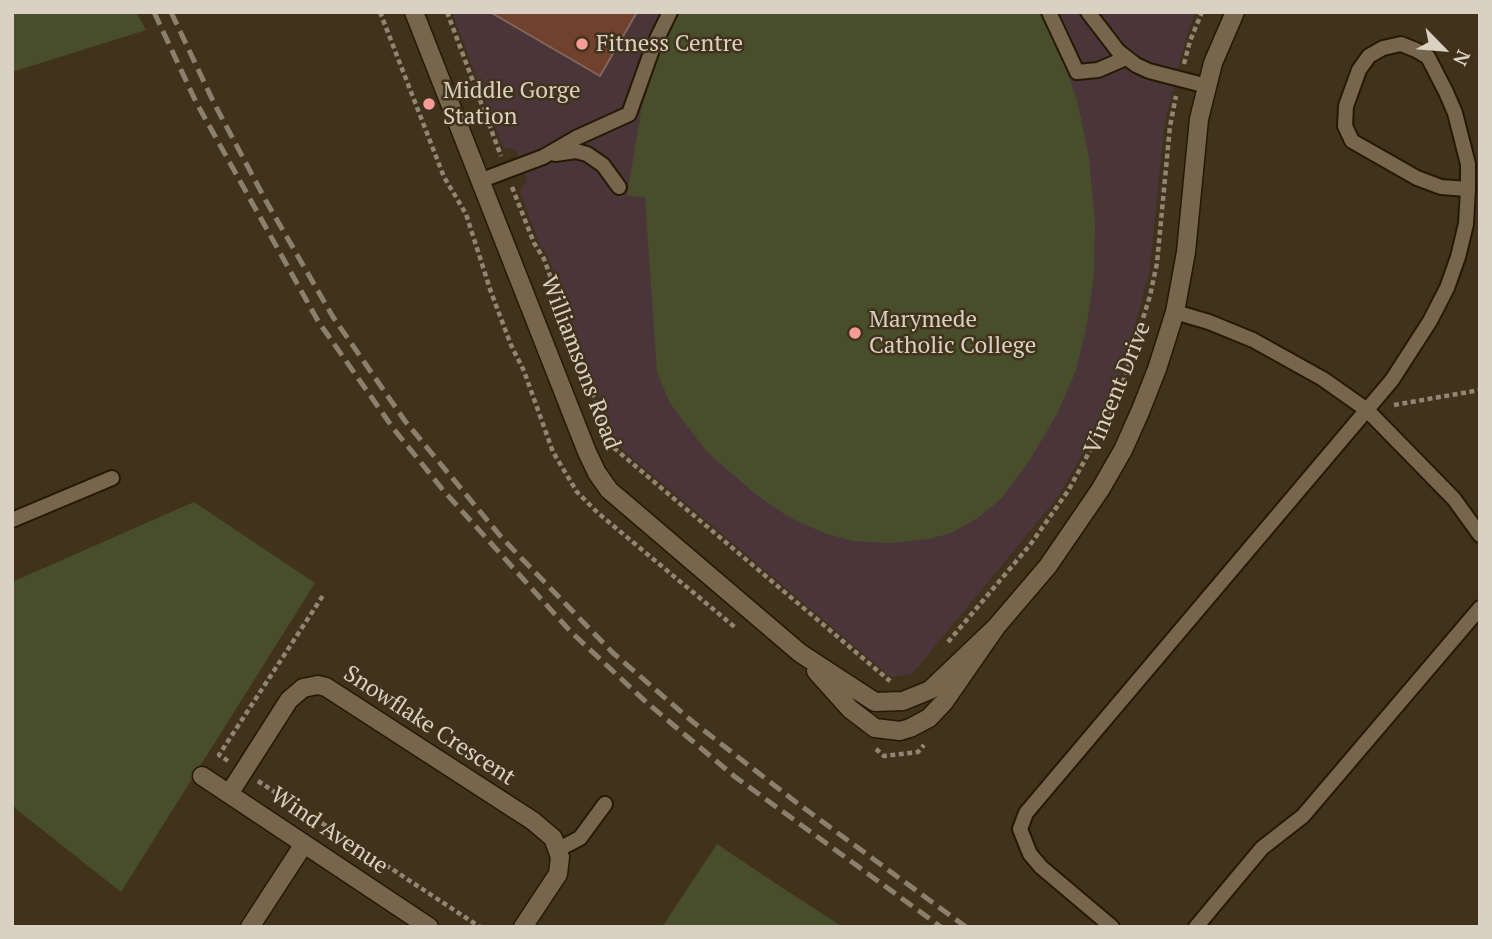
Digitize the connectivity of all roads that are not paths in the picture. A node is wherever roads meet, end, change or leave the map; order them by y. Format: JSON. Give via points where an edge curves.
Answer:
{"nodes":[{"id":1,"x":670,"y":12,"type":"edge"},
{"id":2,"x":1049,"y":12,"type":"edge"},
{"id":3,"x":1088,"y":12,"type":"edge"},
{"id":4,"x":1235,"y":12,"type":"edge"},
{"id":5,"x":416,"y":14,"type":"edge"},
{"id":6,"x":1126,"y":58,"type":"junction"},
{"id":7,"x":1206,"y":86,"type":"junction"},
{"id":8,"x":543,"y":157,"type":"junction"},
{"id":9,"x":482,"y":180,"type":"junction"},
{"id":10,"x":619,"y":187,"type":"dead end"},
{"id":11,"x":1468,"y":189,"type":"junction"},
{"id":12,"x":1174,"y":312,"type":"junction"},
{"id":13,"x":1367,"y":410,"type":"junction"},
{"id":14,"x":112,"y":478,"type":"dead end"},
{"id":15,"x":12,"y":520,"type":"edge"},
{"id":16,"x":1480,"y":535,"type":"edge"},
{"id":17,"x":1480,"y":608,"type":"edge"},
{"id":18,"x":996,"y":627,"type":"junction"},
{"id":19,"x":800,"y":653,"type":"junction"},
{"id":20,"x":903,"y":701,"type":"joint"},
{"id":21,"x":900,"y":730,"type":"joint"},
{"id":22,"x":202,"y":776,"type":"dead end"},
{"id":23,"x":229,"y":794,"type":"junction"},
{"id":24,"x":605,"y":804,"type":"dead end"},
{"id":25,"x":304,"y":844,"type":"junction"},
{"id":26,"x":559,"y":849,"type":"junction"},
{"id":27,"x":250,"y":927,"type":"edge"},
{"id":28,"x":429,"y":927,"type":"edge"},
{"id":29,"x":523,"y":927,"type":"edge"},
{"id":30,"x":1112,"y":927,"type":"edge"},
{"id":31,"x":1196,"y":927,"type":"edge"}],
"edges":[{"from":1,"to":8,"type":"lane","via":[[629,114]]},
{"from":2,"to":6,"type":"lane","via":[[1077,72],[1098,70]]},
{"from":3,"to":6,"type":"lane"},
{"from":4,"to":7,"type":"street","name":"Vincent Drive"},
{"from":5,"to":9,"type":"street","name":"Williamsons Road"},
{"from":6,"to":7,"type":"lane","via":[[1149,71]]},
{"from":7,"to":12,"type":"street","name":"Vincent Drive","via":[[1186,253]]},
{"from":8,"to":9,"type":"lane"},
{"from":8,"to":10,"type":"lane","via":[[576,151],[587,154],[603,165]]},
{"from":9,"to":19,"type":"street","name":"Williamsons Road","via":[[597,473],[609,490]]},
{"from":11,"to":11,"type":"lane","via":[[1468,164],[1455,113],[1428,57],[1401,44],[1369,56],[1346,106],[1345,126],[1352,141],[1417,178],[1441,187]]},
{"from":11,"to":13,"type":"lane","via":[[1466,224],[1447,288],[1392,380]]},
{"from":12,"to":13,"type":"lane","via":[[1253,340]]},
{"from":12,"to":18,"type":"street","name":"Vincent Drive","via":[[1140,412],[1106,480],[1048,566]]},
{"from":13,"to":16,"type":"lane","via":[[1454,499]]},
{"from":13,"to":30,"type":"lane","via":[[1026,813],[1020,830],[1030,855]]},
{"from":14,"to":15,"type":"lane"},
{"from":17,"to":31,"type":"lane","via":[[1303,816],[1262,848]]},
{"from":18,"to":20,"type":"street","name":"Vincent Drive","via":[[930,690]]},
{"from":18,"to":21,"type":"street","name":"Vincent Drive","via":[[944,702],[929,718]]},
{"from":19,"to":20,"type":"street","name":"Williamsons Road","via":[[875,702]]},
{"from":19,"to":21,"type":"street","name":"Williamsons Road","via":[[850,709],[875,728]]},
{"from":22,"to":23,"type":"street","name":"Wind Avenue"},
{"from":23,"to":25,"type":"street","name":"Wind Avenue"},
{"from":23,"to":26,"type":"street","name":"Snowflake Crescent","via":[[295,693],[310,686],[326,687],[533,821]]},
{"from":24,"to":26,"type":"lane","via":[[580,838]]},
{"from":25,"to":27,"type":"street"},
{"from":25,"to":28,"type":"street","name":"Wind Avenue"},
{"from":26,"to":29,"type":"street","via":[[558,874]]}]}
